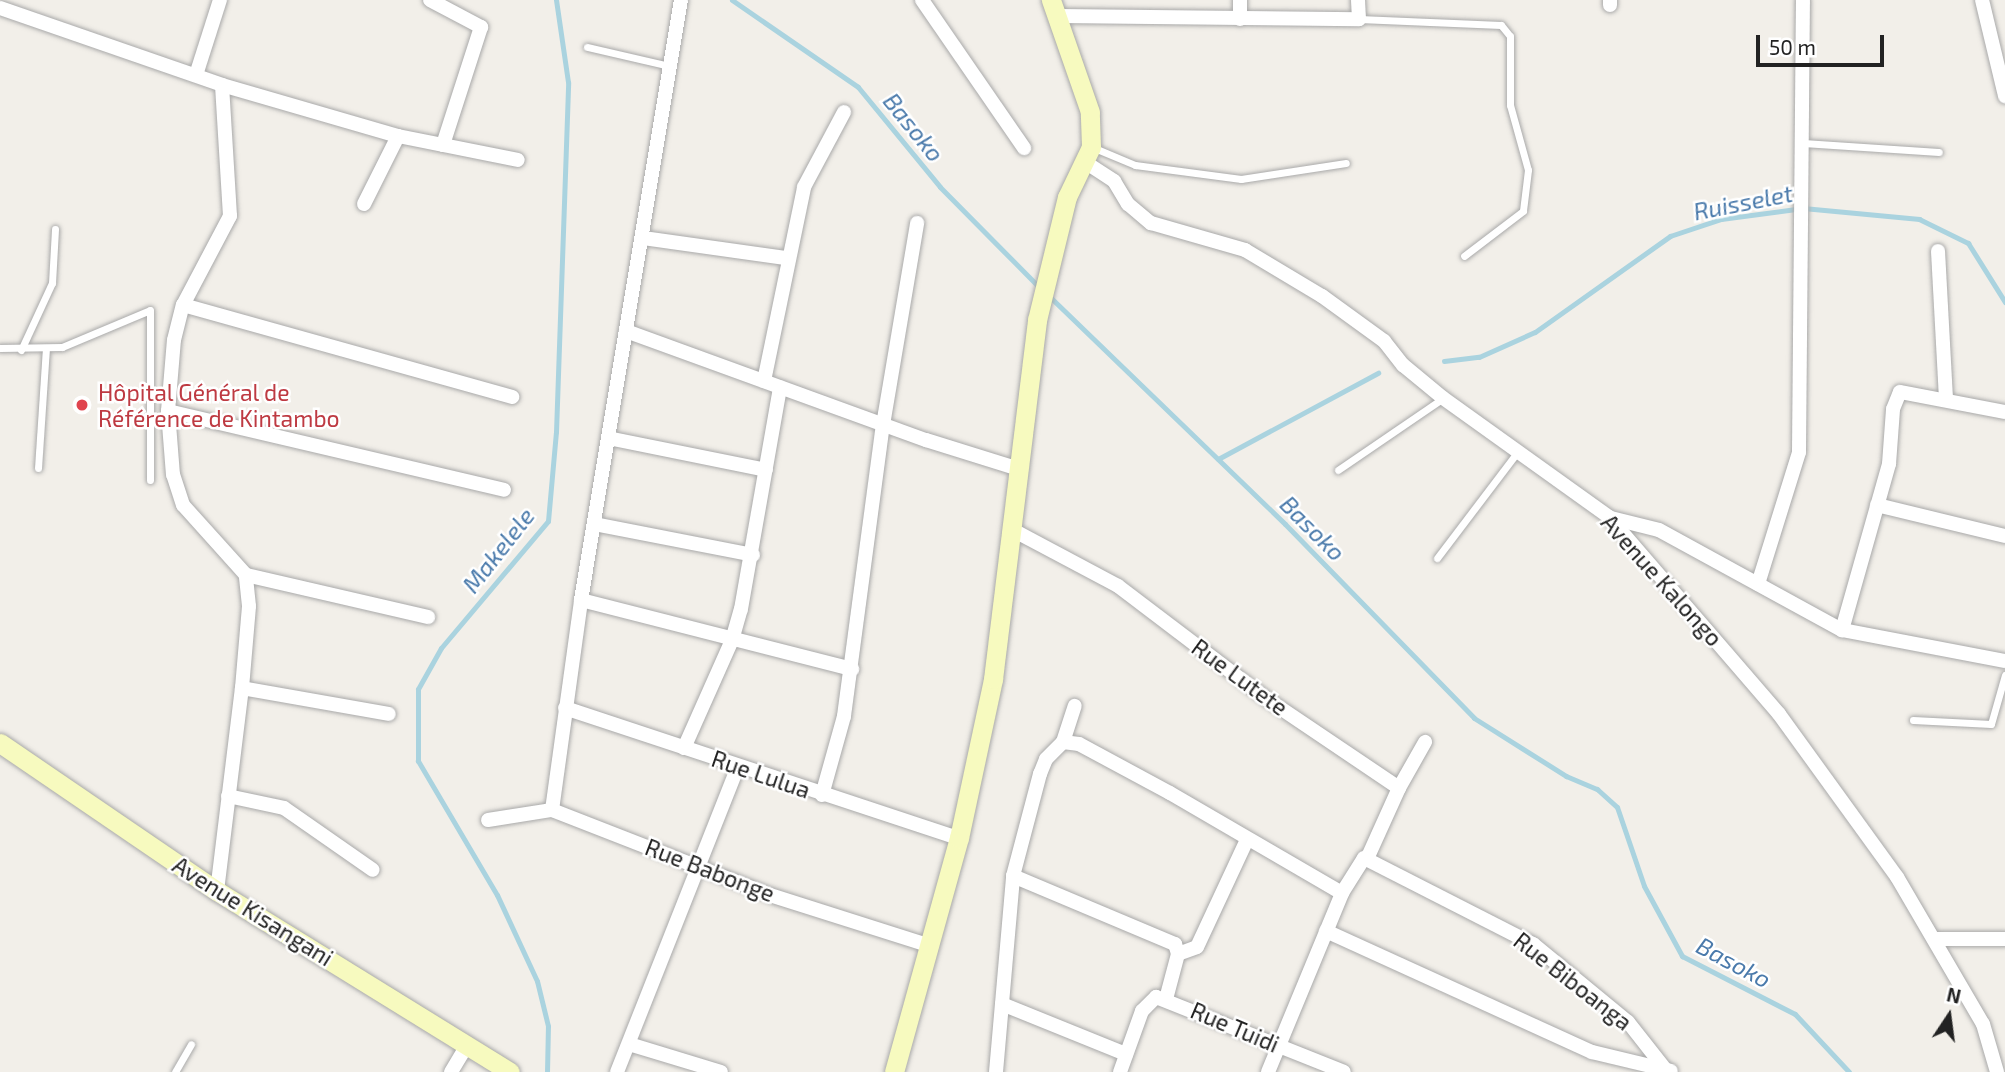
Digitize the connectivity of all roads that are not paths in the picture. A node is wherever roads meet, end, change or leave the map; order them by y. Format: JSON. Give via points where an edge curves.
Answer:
{"nodes":[{"id":1,"x":220,"y":0,"type":"edge"},
{"id":2,"x":430,"y":0,"type":"edge"},
{"id":3,"x":681,"y":0,"type":"edge"},
{"id":4,"x":922,"y":0,"type":"edge"},
{"id":5,"x":1240,"y":0,"type":"edge"},
{"id":6,"x":1359,"y":0,"type":"edge"},
{"id":7,"x":1803,"y":0,"type":"edge"},
{"id":8,"x":1982,"y":0,"type":"edge"},
{"id":9,"x":0,"y":8,"type":"edge"},
{"id":10,"x":1055,"y":8,"type":"edge"},
{"id":11,"x":1240,"y":19,"type":"junction"},
{"id":12,"x":1359,"y":19,"type":"junction"},
{"id":13,"x":587,"y":47,"type":"dead end"},
{"id":14,"x":2000,"y":52,"type":"edge"},
{"id":15,"x":669,"y":66,"type":"junction"},
{"id":16,"x":196,"y":75,"type":"junction"},
{"id":17,"x":222,"y":85,"type":"junction"},
{"id":18,"x":2005,"y":96,"type":"edge"},
{"id":19,"x":844,"y":113,"type":"dead end"},
{"id":20,"x":398,"y":136,"type":"junction"},
{"id":21,"x":1802,"y":143,"type":"junction"},
{"id":22,"x":443,"y":145,"type":"junction"},
{"id":23,"x":1024,"y":148,"type":"dead end"},
{"id":24,"x":1938,"y":152,"type":"dead end"},
{"id":25,"x":1088,"y":154,"type":"junction"},
{"id":26,"x":518,"y":160,"type":"dead end"},
{"id":27,"x":1346,"y":163,"type":"dead end"},
{"id":28,"x":364,"y":204,"type":"dead end"},
{"id":29,"x":917,"y":223,"type":"dead end"},
{"id":30,"x":55,"y":229,"type":"dead end"},
{"id":31,"x":643,"y":238,"type":"junction"},
{"id":32,"x":1938,"y":251,"type":"dead end"},
{"id":33,"x":1464,"y":256,"type":"dead end"},
{"id":34,"x":786,"y":258,"type":"junction"},
{"id":35,"x":183,"y":305,"type":"junction"},
{"id":36,"x":626,"y":331,"type":"junction"},
{"id":37,"x":0,"y":348,"type":"edge"},
{"id":38,"x":46,"y":348,"type":"junction"},
{"id":39,"x":21,"y":350,"type":"junction"},
{"id":40,"x":764,"y":381,"type":"junction"},
{"id":41,"x":780,"y":387,"type":"junction"},
{"id":42,"x":512,"y":397,"type":"dead end"},
{"id":43,"x":1443,"y":398,"type":"junction"},
{"id":44,"x":1946,"y":398,"type":"junction"},
{"id":45,"x":2003,"y":407,"type":"edge"},
{"id":46,"x":168,"y":411,"type":"junction"},
{"id":47,"x":883,"y":425,"type":"junction"},
{"id":48,"x":608,"y":438,"type":"junction"},
{"id":49,"x":1520,"y":449,"type":"junction"},
{"id":50,"x":37,"y":468,"type":"dead end"},
{"id":51,"x":1016,"y":468,"type":"junction"},
{"id":52,"x":766,"y":470,"type":"junction"},
{"id":53,"x":1338,"y":470,"type":"dead end"},
{"id":54,"x":150,"y":480,"type":"dead end"},
{"id":55,"x":504,"y":490,"type":"dead end"},
{"id":56,"x":1877,"y":505,"type":"junction"},
{"id":57,"x":1609,"y":517,"type":"junction"},
{"id":58,"x":594,"y":524,"type":"junction"},
{"id":59,"x":1011,"y":529,"type":"junction"},
{"id":60,"x":2005,"y":536,"type":"edge"},
{"id":61,"x":754,"y":555,"type":"junction"},
{"id":62,"x":1437,"y":558,"type":"dead end"},
{"id":63,"x":246,"y":575,"type":"junction"},
{"id":64,"x":1758,"y":584,"type":"junction"},
{"id":65,"x":581,"y":600,"type":"junction"},
{"id":66,"x":428,"y":617,"type":"dead end"},
{"id":67,"x":1842,"y":630,"type":"junction"},
{"id":68,"x":732,"y":640,"type":"junction"},
{"id":69,"x":2005,"y":662,"type":"edge"},
{"id":70,"x":852,"y":669,"type":"junction"},
{"id":71,"x":2005,"y":675,"type":"edge"},
{"id":72,"x":242,"y":688,"type":"junction"},
{"id":73,"x":1075,"y":706,"type":"dead end"},
{"id":74,"x":565,"y":708,"type":"junction"},
{"id":75,"x":389,"y":714,"type":"dead end"},
{"id":76,"x":1913,"y":720,"type":"dead end"},
{"id":77,"x":1063,"y":742,"type":"junction"},
{"id":78,"x":1425,"y":742,"type":"dead end"},
{"id":79,"x":0,"y":743,"type":"edge"},
{"id":80,"x":684,"y":748,"type":"junction"},
{"id":81,"x":737,"y":766,"type":"junction"},
{"id":82,"x":1399,"y":788,"type":"junction"},
{"id":83,"x":822,"y":795,"type":"junction"},
{"id":84,"x":228,"y":796,"type":"junction"},
{"id":85,"x":552,"y":810,"type":"junction"},
{"id":86,"x":488,"y":820,"type":"dead end"},
{"id":87,"x":959,"y":838,"type":"junction"},
{"id":88,"x":1247,"y":840,"type":"junction"},
{"id":89,"x":1364,"y":859,"type":"junction"},
{"id":90,"x":700,"y":865,"type":"junction"},
{"id":91,"x":373,"y":870,"type":"dead end"},
{"id":92,"x":1013,"y":876,"type":"junction"},
{"id":93,"x":217,"y":891,"type":"junction"},
{"id":94,"x":1342,"y":893,"type":"junction"},
{"id":95,"x":1326,"y":931,"type":"junction"},
{"id":96,"x":1934,"y":939,"type":"junction"},
{"id":97,"x":2005,"y":939,"type":"edge"},
{"id":98,"x":931,"y":946,"type":"junction"},
{"id":99,"x":1178,"y":954,"type":"junction"},
{"id":100,"x":1166,"y":999,"type":"junction"},
{"id":101,"x":1002,"y":1004,"type":"junction"},
{"id":102,"x":191,"y":1044,"type":"dead end"},
{"id":103,"x":629,"y":1044,"type":"junction"},
{"id":104,"x":1276,"y":1044,"type":"junction"},
{"id":105,"x":467,"y":1045,"type":"junction"},
{"id":106,"x":1126,"y":1054,"type":"junction"},
{"id":107,"x":1669,"y":1071,"type":"edge"},
{"id":108,"x":174,"y":1072,"type":"edge"},
{"id":109,"x":451,"y":1072,"type":"edge"},
{"id":110,"x":510,"y":1072,"type":"edge"},
{"id":111,"x":617,"y":1072,"type":"edge"},
{"id":112,"x":721,"y":1072,"type":"edge"},
{"id":113,"x":894,"y":1072,"type":"edge"},
{"id":114,"x":996,"y":1072,"type":"edge"},
{"id":115,"x":1120,"y":1072,"type":"edge"},
{"id":116,"x":1268,"y":1072,"type":"edge"},
{"id":117,"x":1344,"y":1072,"type":"edge"},
{"id":118,"x":1997,"y":1072,"type":"edge"}],
"edges":[{"from":1,"to":16,"type":"street"},
{"from":2,"to":22,"type":"street","via":[[481,27]]},
{"from":3,"to":15,"type":"street"},
{"from":4,"to":23,"type":"street"},
{"from":5,"to":11,"type":"street"},
{"from":6,"to":12,"type":"street"},
{"from":7,"to":21,"type":"street"},
{"from":8,"to":14,"type":"street"},
{"from":9,"to":16,"type":"street"},
{"from":10,"to":11,"type":"street"},
{"from":10,"to":25,"type":"street","via":[[1090,112]]},
{"from":11,"to":12,"type":"street"},
{"from":12,"to":33,"type":"lane","via":[[1501,25],[1510,36],[1510,105],[1528,170],[1523,211]]},
{"from":13,"to":15,"type":"lane"},
{"from":14,"to":18,"type":"street"},
{"from":15,"to":31,"type":"street"},
{"from":16,"to":17,"type":"street"},
{"from":17,"to":20,"type":"street"},
{"from":17,"to":35,"type":"street","via":[[230,216]]},
{"from":19,"to":34,"type":"street","via":[[804,187]]},
{"from":20,"to":22,"type":"street"},
{"from":20,"to":28,"type":"street"},
{"from":21,"to":24,"type":"lane"},
{"from":21,"to":64,"type":"street","via":[[1799,452]]},
{"from":22,"to":26,"type":"street"},
{"from":25,"to":27,"type":"lane","via":[[1241,179]]},
{"from":25,"to":43,"type":"street","name":"Avenue Kalongo","via":[[1128,204],[1151,222],[1245,250],[1322,296],[1384,341]]},
{"from":25,"to":51,"type":"street","via":[[1067,197],[1037,320]]},
{"from":29,"to":47,"type":"street"},
{"from":30,"to":39,"type":"lane","via":[[52,283]]},
{"from":31,"to":34,"type":"street"},
{"from":31,"to":36,"type":"street"},
{"from":32,"to":44,"type":"street"},
{"from":34,"to":40,"type":"street"},
{"from":35,"to":42,"type":"street"},
{"from":35,"to":46,"type":"street","via":[[174,340]]},
{"from":36,"to":40,"type":"street"},
{"from":36,"to":48,"type":"street"},
{"from":37,"to":39,"type":"lane"},
{"from":38,"to":39,"type":"lane"},
{"from":38,"to":50,"type":"lane"},
{"from":38,"to":54,"type":"lane","via":[[72,344],[150,310]]},
{"from":40,"to":41,"type":"street"},
{"from":41,"to":47,"type":"street"},
{"from":41,"to":52,"type":"street"},
{"from":43,"to":49,"type":"street","name":"Avenue Kalongo"},
{"from":43,"to":53,"type":"lane"},
{"from":44,"to":45,"type":"street"},
{"from":44,"to":56,"type":"street","via":[[1900,392],[1896,398],[1889,464]]},
{"from":46,"to":55,"type":"street"},
{"from":46,"to":63,"type":"street","via":[[173,475],[183,505]]},
{"from":47,"to":51,"type":"street"},
{"from":47,"to":70,"type":"street"},
{"from":48,"to":52,"type":"street"},
{"from":48,"to":58,"type":"street"},
{"from":49,"to":57,"type":"street","name":"Avenue Kalongo"},
{"from":49,"to":62,"type":"lane"},
{"from":51,"to":59,"type":"street"},
{"from":52,"to":61,"type":"street"},
{"from":56,"to":60,"type":"street"},
{"from":56,"to":67,"type":"street"},
{"from":57,"to":64,"type":"street","via":[[1659,530]]},
{"from":57,"to":96,"type":"street","name":"Avenue Kalongo","via":[[1787,725],[1897,877]]},
{"from":58,"to":61,"type":"street"},
{"from":58,"to":65,"type":"street"},
{"from":59,"to":82,"type":"street","name":"Rue Lutete","via":[[1118,586],[1264,697]]},
{"from":59,"to":87,"type":"street","via":[[993,679]]},
{"from":61,"to":68,"type":"street"},
{"from":63,"to":66,"type":"street"},
{"from":63,"to":72,"type":"street","via":[[249,606]]},
{"from":64,"to":67,"type":"street"},
{"from":65,"to":68,"type":"street"},
{"from":65,"to":74,"type":"street"},
{"from":67,"to":69,"type":"street"},
{"from":68,"to":70,"type":"street"},
{"from":68,"to":80,"type":"street"},
{"from":70,"to":83,"type":"street","via":[[841,731]]},
{"from":71,"to":76,"type":"lane","via":[[1991,724]]},
{"from":72,"to":75,"type":"street"},
{"from":72,"to":84,"type":"street"},
{"from":73,"to":77,"type":"street"},
{"from":74,"to":80,"type":"street","name":"Rue Lulua"},
{"from":74,"to":85,"type":"street"},
{"from":77,"to":88,"type":"street","via":[[1079,744]]},
{"from":77,"to":92,"type":"street","via":[[1046,759],[1040,774]]},
{"from":78,"to":82,"type":"street"},
{"from":79,"to":93,"type":"street","name":"Avenue Kisangani"},
{"from":80,"to":81,"type":"street","name":"Rue Lulua"},
{"from":81,"to":83,"type":"street","name":"Rue Lulua"},
{"from":81,"to":90,"type":"street"},
{"from":82,"to":89,"type":"street"},
{"from":83,"to":87,"type":"street","name":"Rue Lulua"},
{"from":84,"to":91,"type":"street","via":[[284,808]]},
{"from":84,"to":93,"type":"street"},
{"from":85,"to":86,"type":"street","name":"Rue Babonge"},
{"from":85,"to":90,"type":"street","name":"Rue Babonge"},
{"from":87,"to":98,"type":"street"},
{"from":88,"to":94,"type":"street"},
{"from":88,"to":99,"type":"street","via":[[1197,947]]},
{"from":89,"to":94,"type":"street"},
{"from":89,"to":107,"type":"street","name":"Rue Biboanga","via":[[1533,944],[1628,1022]]},
{"from":90,"to":98,"type":"street","name":"Rue Babonge","via":[[770,895]]},
{"from":90,"to":103,"type":"street"},
{"from":92,"to":99,"type":"street","via":[[1163,937],[1175,944]]},
{"from":92,"to":101,"type":"street"},
{"from":93,"to":105,"type":"street","name":"Avenue Kisangani"},
{"from":94,"to":95,"type":"street"},
{"from":95,"to":104,"type":"street"},
{"from":95,"to":107,"type":"street","name":"Rue Biboanga","via":[[1592,1052]]},
{"from":96,"to":97,"type":"street"},
{"from":96,"to":118,"type":"street","name":"Avenue Kalongo","via":[[1983,1024]]},
{"from":98,"to":113,"type":"street"},
{"from":99,"to":100,"type":"street"},
{"from":100,"to":104,"type":"street","name":"Rue Tuidi"},
{"from":100,"to":106,"type":"street","via":[[1149,1001]]},
{"from":101,"to":106,"type":"street"},
{"from":101,"to":114,"type":"street"},
{"from":102,"to":108,"type":"lane"},
{"from":103,"to":111,"type":"street"},
{"from":103,"to":112,"type":"street"},
{"from":104,"to":116,"type":"street"},
{"from":104,"to":117,"type":"street","name":"Rue Tuidi"},
{"from":105,"to":109,"type":"street"},
{"from":105,"to":110,"type":"street","name":"Avenue Kisangani"},
{"from":106,"to":115,"type":"street"}]}
